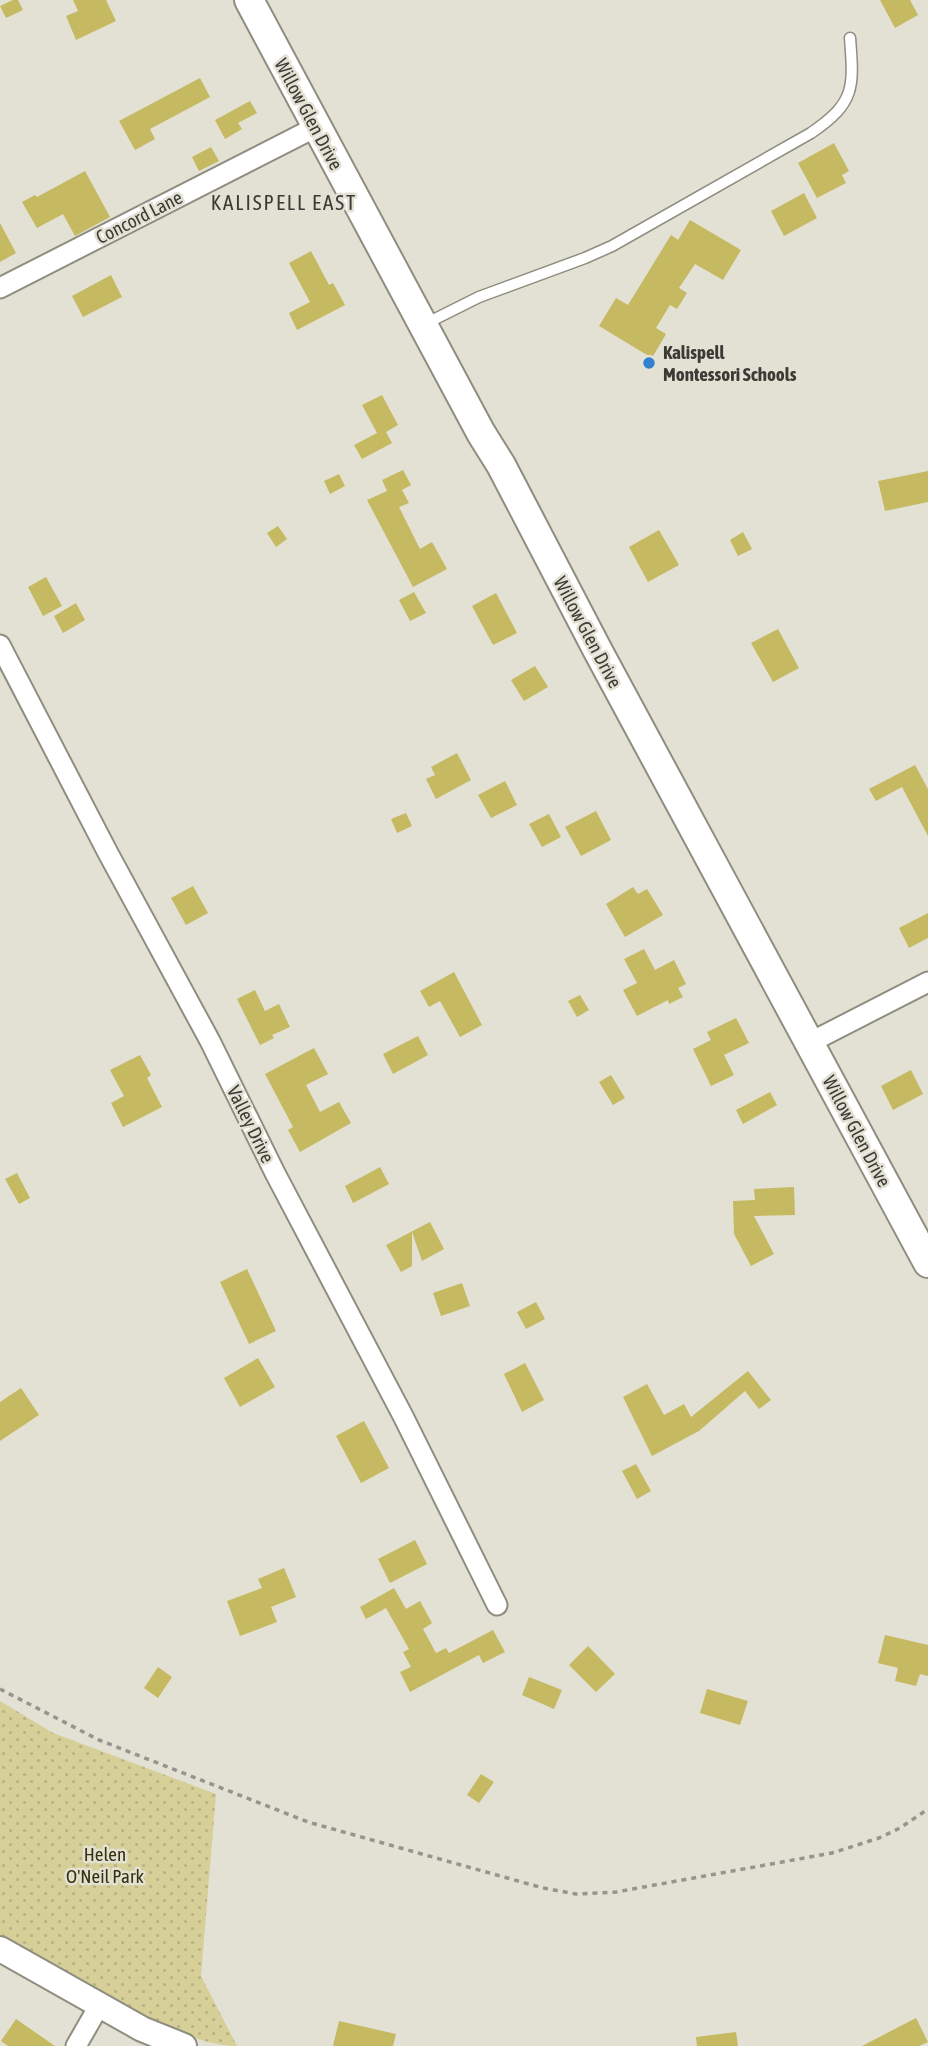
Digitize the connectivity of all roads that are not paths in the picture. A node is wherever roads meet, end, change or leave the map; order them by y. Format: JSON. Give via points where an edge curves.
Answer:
{"nodes":[{"id":1,"x":255,"y":2,"type":"edge"},
{"id":2,"x":850,"y":38,"type":"dead end"},
{"id":3,"x":316,"y":127,"type":"junction"},
{"id":4,"x":0,"y":288,"type":"edge"},
{"id":5,"x":423,"y":325,"type":"junction"},
{"id":6,"x":0,"y":645,"type":"edge"},
{"id":7,"x":928,"y":982,"type":"edge"},
{"id":8,"x":809,"y":1043,"type":"junction"},
{"id":9,"x":928,"y":1263,"type":"edge"},
{"id":10,"x":497,"y":1605,"type":"dead end"},
{"id":11,"x":0,"y":1950,"type":"edge"},
{"id":12,"x":99,"y":2006,"type":"junction"},
{"id":13,"x":148,"y":2037,"type":"edge"},
{"id":14,"x":76,"y":2046,"type":"edge"},
{"id":15,"x":184,"y":2046,"type":"edge"}],
"edges":[{"from":1,"to":3,"type":"main road","name":"Willow Glen Drive"},
{"from":2,"to":5,"type":"lane","via":[[852,81],[845,102],[833,118],[811,133],[612,246],[479,296]]},
{"from":3,"to":4,"type":"street","name":"Concord Lane"},
{"from":3,"to":5,"type":"main road","name":"Willow Glen Drive"},
{"from":5,"to":8,"type":"main road","name":"Willow Glen Drive"},
{"from":6,"to":10,"type":"street","name":"Valley Drive","via":[[210,1041]]},
{"from":7,"to":8,"type":"street"},
{"from":8,"to":9,"type":"main road","name":"Willow Glen Drive"},
{"from":11,"to":12,"type":"street"},
{"from":12,"to":13,"type":"street"},
{"from":12,"to":14,"type":"street"},
{"from":13,"to":15,"type":"street"}]}
